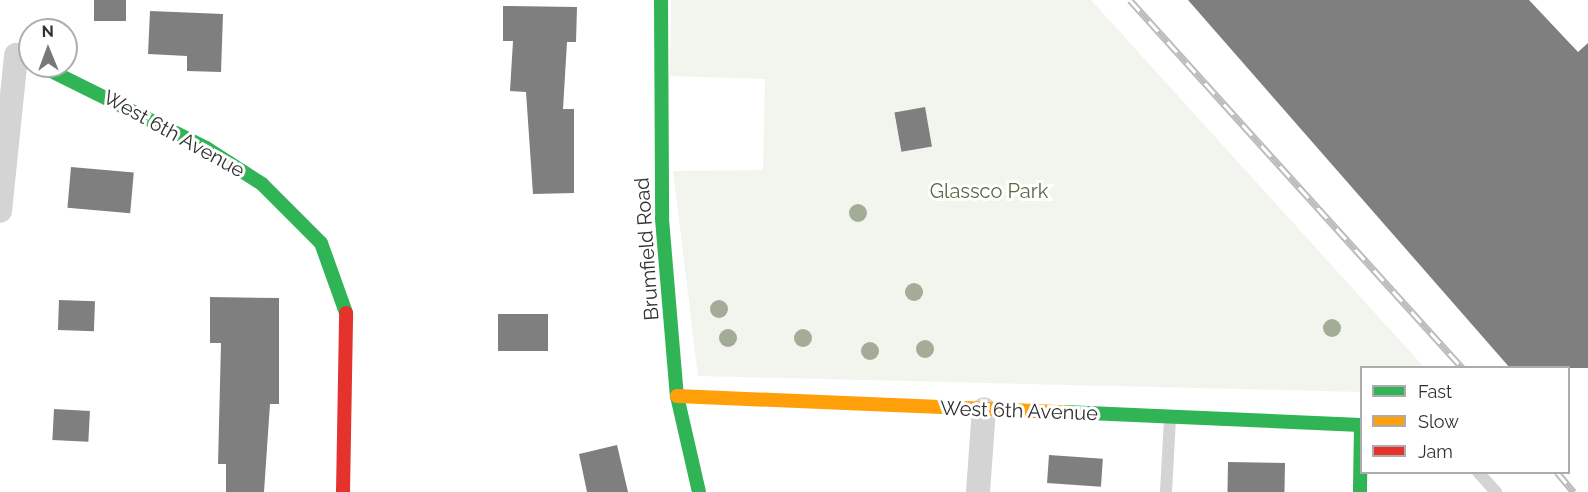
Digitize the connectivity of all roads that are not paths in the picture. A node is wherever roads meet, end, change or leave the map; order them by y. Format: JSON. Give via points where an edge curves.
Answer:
{"nodes":[{"id":1,"x":661,"y":0,"type":"edge"},
{"id":2,"x":15,"y":54,"type":"edge"},
{"id":3,"x":65,"y":78,"type":"edge"},
{"id":4,"x":0,"y":211,"type":"edge"},
{"id":5,"x":677,"y":396,"type":"junction"},
{"id":6,"x":984,"y":409,"type":"junction"},
{"id":7,"x":1170,"y":417,"type":"junction"},
{"id":8,"x":1360,"y":426,"type":"edge"},
{"id":9,"x":1360,"y":474,"type":"edge"},
{"id":10,"x":1480,"y":474,"type":"edge"},
{"id":11,"x":343,"y":492,"type":"edge"},
{"id":12,"x":699,"y":492,"type":"edge"},
{"id":13,"x":978,"y":492,"type":"edge"},
{"id":14,"x":1166,"y":492,"type":"edge"},
{"id":15,"x":1360,"y":492,"type":"edge"},
{"id":16,"x":1496,"y":492,"type":"edge"}],
"edges":[{"from":1,"to":5,"type":"street","name":"Brumfield Road","via":[[663,219]]},
{"from":2,"to":4,"type":"street"},
{"from":3,"to":11,"type":"street","name":"West 6th Avenue","via":[[206,148],[262,184],[321,243],[346,309]]},
{"from":5,"to":6,"type":"street","name":"West 6th Avenue"},
{"from":5,"to":12,"type":"street","name":"Brumfield Road"},
{"from":6,"to":7,"type":"street","name":"West 6th Avenue"},
{"from":6,"to":13,"type":"street"},
{"from":7,"to":8,"type":"street","name":"West 6th Avenue"},
{"from":7,"to":14,"type":"lane"},
{"from":9,"to":15,"type":"street"},
{"from":10,"to":16,"type":"lane"}]}
